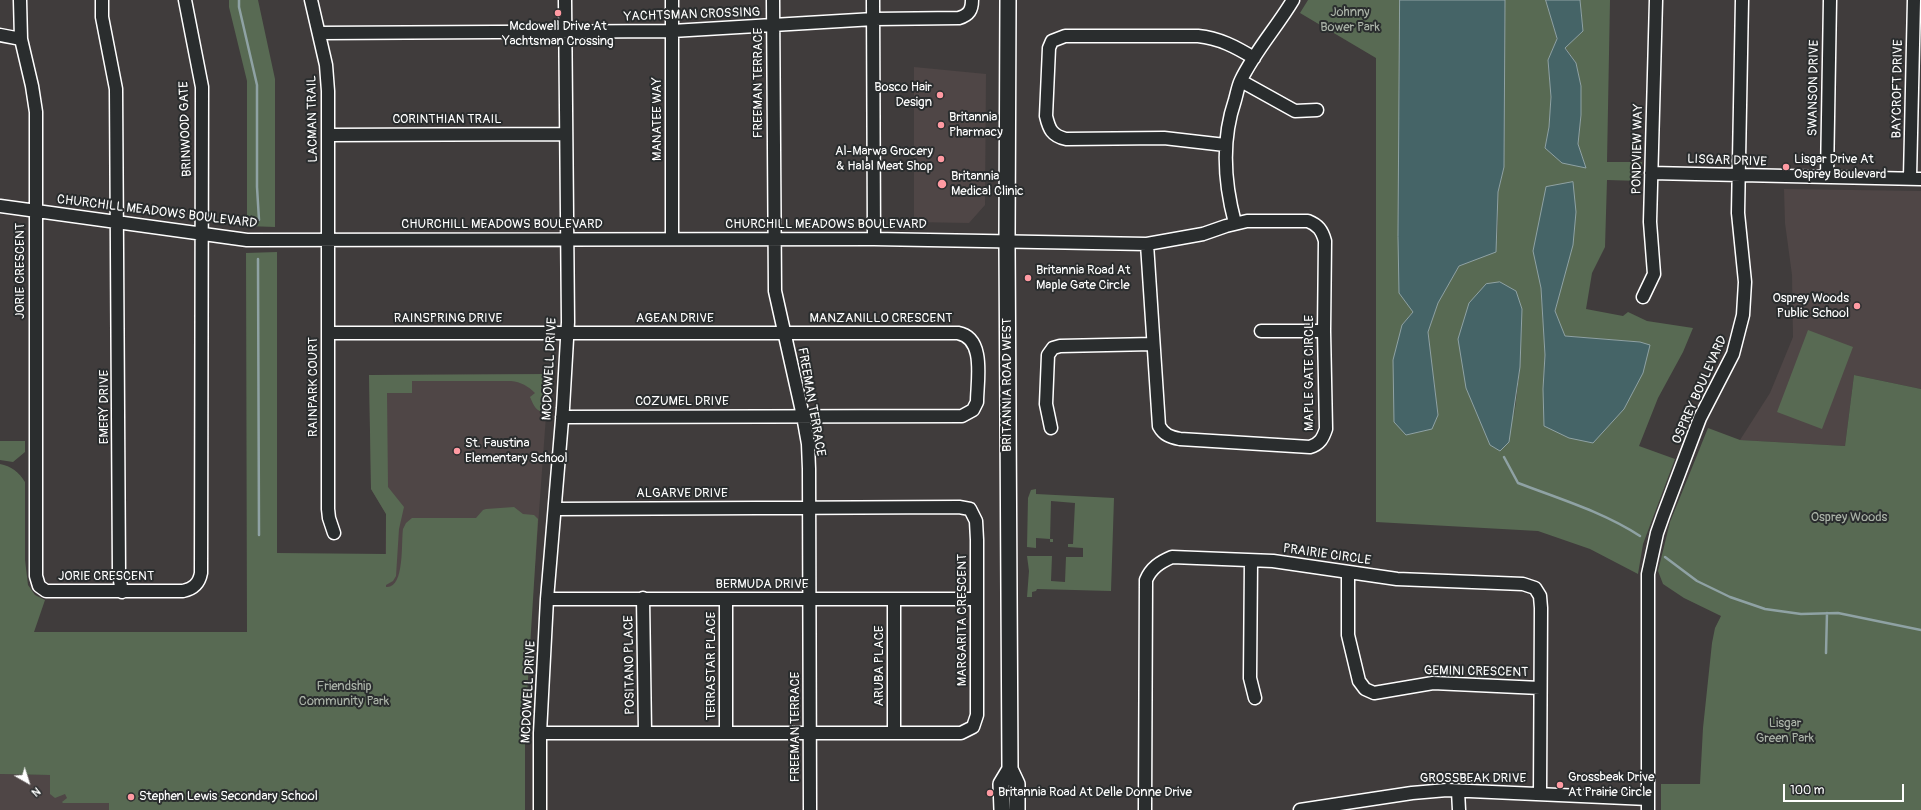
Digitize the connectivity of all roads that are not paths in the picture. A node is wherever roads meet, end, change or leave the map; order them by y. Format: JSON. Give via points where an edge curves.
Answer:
{"nodes":[{"id":1,"x":20,"y":0,"type":"edge"},
{"id":2,"x":102,"y":0,"type":"edge"},
{"id":3,"x":185,"y":0,"type":"edge"},
{"id":4,"x":312,"y":0,"type":"edge"},
{"id":5,"x":565,"y":0,"type":"edge"},
{"id":6,"x":672,"y":0,"type":"edge"},
{"id":7,"x":772,"y":0,"type":"edge"},
{"id":8,"x":874,"y":0,"type":"edge"},
{"id":9,"x":972,"y":0,"type":"edge"},
{"id":10,"x":1008,"y":0,"type":"edge"},
{"id":11,"x":1293,"y":0,"type":"edge"},
{"id":12,"x":1656,"y":0,"type":"edge"},
{"id":13,"x":1742,"y":0,"type":"edge"},
{"id":14,"x":1830,"y":0,"type":"edge"},
{"id":15,"x":1914,"y":0,"type":"edge"},
{"id":16,"x":874,"y":19,"type":"junction"},
{"id":17,"x":772,"y":26,"type":"junction"},
{"id":18,"x":566,"y":31,"type":"junction"},
{"id":19,"x":672,"y":31,"type":"junction"},
{"id":20,"x":319,"y":33,"type":"junction"},
{"id":21,"x":0,"y":35,"type":"edge"},
{"id":22,"x":21,"y":39,"type":"junction"},
{"id":23,"x":1254,"y":58,"type":"junction"},
{"id":24,"x":1917,"y":70,"type":"edge"},
{"id":25,"x":1241,"y":81,"type":"junction"},
{"id":26,"x":1317,"y":110,"type":"dead end"},
{"id":27,"x":566,"y":134,"type":"junction"},
{"id":28,"x":328,"y":135,"type":"junction"},
{"id":29,"x":1225,"y":145,"type":"junction"},
{"id":30,"x":1652,"y":173,"type":"junction"},
{"id":31,"x":1739,"y":175,"type":"junction"},
{"id":32,"x":1827,"y":177,"type":"junction"},
{"id":33,"x":1915,"y":179,"type":"edge"},
{"id":34,"x":0,"y":206,"type":"edge"},
{"id":35,"x":35,"y":211,"type":"junction"},
{"id":36,"x":117,"y":223,"type":"junction"},
{"id":37,"x":1235,"y":223,"type":"junction"},
{"id":38,"x":202,"y":234,"type":"junction"},
{"id":39,"x":672,"y":238,"type":"junction"},
{"id":40,"x":328,"y":239,"type":"junction"},
{"id":41,"x":567,"y":239,"type":"junction"},
{"id":42,"x":774,"y":239,"type":"junction"},
{"id":43,"x":874,"y":239,"type":"junction"},
{"id":44,"x":1007,"y":242,"type":"junction"},
{"id":45,"x":1147,"y":244,"type":"junction"},
{"id":46,"x":1643,"y":297,"type":"dead end"},
{"id":47,"x":1261,"y":331,"type":"dead end"},
{"id":48,"x":1324,"y":331,"type":"junction"},
{"id":49,"x":328,"y":333,"type":"junction"},
{"id":50,"x":784,"y":333,"type":"junction"},
{"id":51,"x":567,"y":334,"type":"junction"},
{"id":52,"x":1153,"y":344,"type":"junction"},
{"id":53,"x":802,"y":416,"type":"junction"},
{"id":54,"x":562,"y":417,"type":"junction"},
{"id":55,"x":1051,"y":428,"type":"dead end"},
{"id":56,"x":810,"y":507,"type":"junction"},
{"id":57,"x":555,"y":509,"type":"junction"},
{"id":58,"x":334,"y":533,"type":"dead end"},
{"id":59,"x":1251,"y":560,"type":"junction"},
{"id":60,"x":1348,"y":572,"type":"junction"},
{"id":61,"x":122,"y":592,"type":"junction"},
{"id":62,"x":643,"y":598,"type":"junction"},
{"id":63,"x":547,"y":599,"type":"junction"},
{"id":64,"x":726,"y":599,"type":"junction"},
{"id":65,"x":894,"y":599,"type":"junction"},
{"id":66,"x":977,"y":599,"type":"junction"},
{"id":67,"x":810,"y":600,"type":"junction"},
{"id":68,"x":1540,"y":688,"type":"junction"},
{"id":69,"x":1255,"y":698,"type":"dead end"},
{"id":70,"x":645,"y":732,"type":"junction"},
{"id":71,"x":809,"y":732,"type":"junction"},
{"id":72,"x":894,"y":732,"type":"junction"},
{"id":73,"x":540,"y":733,"type":"junction"},
{"id":74,"x":726,"y":733,"type":"junction"},
{"id":75,"x":1010,"y":769,"type":"junction"},
{"id":76,"x":1458,"y":791,"type":"junction"},
{"id":77,"x":1540,"y":794,"type":"junction"},
{"id":78,"x":1648,"y":804,"type":"edge"},
{"id":79,"x":540,"y":810,"type":"edge"},
{"id":80,"x":810,"y":810,"type":"edge"},
{"id":81,"x":1002,"y":810,"type":"edge"},
{"id":82,"x":1017,"y":810,"type":"edge"},
{"id":83,"x":1145,"y":810,"type":"edge"},
{"id":84,"x":1300,"y":810,"type":"edge"},
{"id":85,"x":1459,"y":810,"type":"edge"}],
"edges":[{"from":1,"to":22,"type":"street","name":"JORIE CRESCENT"},
{"from":2,"to":36,"type":"street","name":"EMERY DRIVE","via":[[102,17],[116,88]]},
{"from":3,"to":38,"type":"street","name":"BRINWOOD GATE","via":[[202,87]]},
{"from":4,"to":20,"type":"street","name":"LACMAN TRAIL"},
{"from":5,"to":18,"type":"street","name":"MCDOWELL DRIVE"},
{"from":6,"to":19,"type":"street","name":"MANATEE WAY"},
{"from":7,"to":17,"type":"street","name":"FREEMAN TERRACE"},
{"from":8,"to":16,"type":"street"},
{"from":9,"to":16,"type":"street","name":"YACHTSMAN CROSSING","via":[[970,11],[959,18]]},
{"from":10,"to":44,"type":"main road","name":"BRITANNIA ROAD WEST"},
{"from":11,"to":23,"type":"street"},
{"from":12,"to":30,"type":"street","name":"PONDVIEW WAY"},
{"from":13,"to":31,"type":"street","name":"OSPREY BOULEVARD"},
{"from":14,"to":32,"type":"street","name":"SWANSON DRIVE"},
{"from":15,"to":24,"type":"street","name":"BAYCROFT DRIVE"},
{"from":16,"to":17,"type":"street","name":"YACHTSMAN CROSSING"},
{"from":16,"to":43,"type":"street"},
{"from":17,"to":19,"type":"street","name":"YACHTSMAN CROSSING"},
{"from":17,"to":42,"type":"street","name":"FREEMAN TERRACE"},
{"from":18,"to":19,"type":"street","name":"YACHTSMAN CROSSING"},
{"from":18,"to":20,"type":"street","name":"YACHTSMAN CROSSING"},
{"from":18,"to":27,"type":"street","name":"MCDOWELL DRIVE"},
{"from":19,"to":39,"type":"street","name":"MANATEE WAY"},
{"from":20,"to":28,"type":"street","name":"LACMAN TRAIL","via":[[328,76]]},
{"from":21,"to":22,"type":"street"},
{"from":22,"to":35,"type":"street","name":"JORIE CRESCENT","via":[[36,112]]},
{"from":23,"to":25,"type":"street"},
{"from":23,"to":29,"type":"street","via":[[1226,42],[1198,36],[1065,36],[1052,41],[1049,48],[1046,116],[1051,130],[1059,137],[1164,138]]},
{"from":24,"to":33,"type":"street","name":"BAYCROFT DRIVE"},
{"from":25,"to":26,"type":"street","via":[[1295,112]]},
{"from":25,"to":29,"type":"street","via":[[1230,114]]},
{"from":27,"to":28,"type":"street","name":"CORINTHIAN TRAIL"},
{"from":27,"to":41,"type":"street","name":"MCDOWELL DRIVE"},
{"from":28,"to":40,"type":"street","name":"LACMAN TRAIL"},
{"from":29,"to":37,"type":"street","via":[[1228,197]]},
{"from":30,"to":31,"type":"street","name":"LISGAR DRIVE"},
{"from":30,"to":46,"type":"street","name":"PONDVIEW WAY","via":[[1650,227],[1654,274]]},
{"from":31,"to":32,"type":"street","name":"LISGAR DRIVE"},
{"from":31,"to":78,"type":"street","name":"OSPREY BOULEVARD","via":[[1739,229],[1745,292],[1739,335],[1730,362],[1700,418],[1657,533],[1649,567]]},
{"from":32,"to":33,"type":"street","name":"LISGAR DRIVE"},
{"from":34,"to":35,"type":"street","name":"CHURCHILL MEADOWS BOULEVARD"},
{"from":35,"to":36,"type":"street","name":"CHURCHILL MEADOWS BOULEVARD"},
{"from":35,"to":61,"type":"street","name":"JORIE CRESCENT","via":[[36,576],[39,586],[46,591]]},
{"from":36,"to":38,"type":"street","name":"CHURCHILL MEADOWS BOULEVARD"},
{"from":36,"to":61,"type":"street","name":"EMERY DRIVE","via":[[119,575]]},
{"from":37,"to":45,"type":"street","name":"MAPLE GATE CIRCLE","via":[[1203,234]]},
{"from":37,"to":48,"type":"street","name":"MAPLE GATE CIRCLE","via":[[1308,221],[1317,225],[1325,241]]},
{"from":38,"to":40,"type":"street","name":"CHURCHILL MEADOWS BOULEVARD","via":[[247,240]]},
{"from":38,"to":61,"type":"street","name":"JORIE CRESCENT","via":[[202,574],[191,589],[183,591]]},
{"from":39,"to":41,"type":"street","name":"CHURCHILL MEADOWS BOULEVARD"},
{"from":39,"to":42,"type":"street","name":"CHURCHILL MEADOWS BOULEVARD"},
{"from":40,"to":41,"type":"street","name":"CHURCHILL MEADOWS BOULEVARD"},
{"from":40,"to":49,"type":"street","name":"RAINPARK COURT"},
{"from":41,"to":51,"type":"street","name":"MCDOWELL DRIVE"},
{"from":42,"to":43,"type":"street","name":"CHURCHILL MEADOWS BOULEVARD"},
{"from":42,"to":50,"type":"street","name":"FREEMAN TERRACE","via":[[775,291]]},
{"from":43,"to":44,"type":"street","name":"CHURCHILL MEADOWS BOULEVARD"},
{"from":44,"to":45,"type":"street","name":"MAPLE GATE CIRCLE"},
{"from":44,"to":75,"type":"main road","name":"BRITANNIA ROAD WEST"},
{"from":45,"to":52,"type":"street","name":"MAPLE GATE CIRCLE"},
{"from":47,"to":48,"type":"street"},
{"from":48,"to":52,"type":"street","name":"MAPLE GATE CIRCLE","via":[[1326,428],[1323,439],[1316,446],[1310,447],[1180,439],[1162,432],[1159,426]]},
{"from":49,"to":51,"type":"street","name":"RAINSPRING DRIVE"},
{"from":49,"to":58,"type":"street","name":"RAINPARK COURT","via":[[328,509]]},
{"from":50,"to":51,"type":"street","name":"AGEAN DRIVE"},
{"from":50,"to":53,"type":"street","name":"FREEMAN TERRACE"},
{"from":50,"to":53,"type":"street","name":"MANZANILLO CRESCENT","via":[[958,333],[966,334],[972,339],[977,352],[977,402],[968,414]]},
{"from":51,"to":54,"type":"street","name":"MCDOWELL DRIVE"},
{"from":52,"to":55,"type":"street","via":[[1053,348],[1048,355],[1046,404]]},
{"from":53,"to":54,"type":"street","name":"COZUMEL DRIVE"},
{"from":53,"to":56,"type":"street","name":"FREEMAN TERRACE","via":[[808,444]]},
{"from":54,"to":57,"type":"street","name":"MCDOWELL DRIVE"},
{"from":56,"to":57,"type":"street","name":"ALGARVE DRIVE"},
{"from":56,"to":66,"type":"street","name":"MARGARITA CRESCENT","via":[[970,509],[976,521]]},
{"from":56,"to":67,"type":"street","name":"FREEMAN TERRACE"},
{"from":57,"to":63,"type":"street","name":"MCDOWELL DRIVE"},
{"from":59,"to":60,"type":"street","name":"PRAIRIE CIRCLE"},
{"from":59,"to":69,"type":"street","via":[[1250,678]]},
{"from":59,"to":83,"type":"street","name":"PRAIRIE CIRCLE","via":[[1172,557],[1159,563],[1146,580]]},
{"from":60,"to":68,"type":"street","name":"PRAIRIE CIRCLE","via":[[1397,579],[1523,584],[1535,588],[1540,596],[1541,608]]},
{"from":60,"to":68,"type":"street","name":"GEMINI CRESCENT","via":[[1348,635],[1359,681],[1365,689],[1374,692],[1433,683]]},
{"from":62,"to":63,"type":"street","name":"BERMUDA DRIVE"},
{"from":62,"to":64,"type":"street","name":"BERMUDA DRIVE"},
{"from":62,"to":70,"type":"street","name":"POSITANO PLACE"},
{"from":63,"to":73,"type":"street","name":"MCDOWELL DRIVE"},
{"from":64,"to":67,"type":"street","name":"BERMUDA DRIVE"},
{"from":64,"to":74,"type":"street","name":"TERRASTAR PLACE"},
{"from":65,"to":66,"type":"street","name":"BERMUDA DRIVE"},
{"from":65,"to":67,"type":"street","name":"BERMUDA DRIVE"},
{"from":65,"to":72,"type":"street","name":"ARUBA PLACE"},
{"from":66,"to":72,"type":"street","name":"MARGARITA CRESCENT","via":[[977,715],[973,727],[961,733]]},
{"from":67,"to":71,"type":"street","name":"FREEMAN TERRACE"},
{"from":68,"to":77,"type":"street","name":"PRAIRIE CIRCLE"},
{"from":70,"to":73,"type":"street","name":"MARGARITA CRESCENT"},
{"from":70,"to":74,"type":"street","name":"MARGARITA CRESCENT"},
{"from":71,"to":72,"type":"street","name":"MARGARITA CRESCENT"},
{"from":71,"to":74,"type":"street","name":"MARGARITA CRESCENT"},
{"from":71,"to":80,"type":"street","name":"FREEMAN TERRACE"},
{"from":73,"to":79,"type":"street","name":"MCDOWELL DRIVE"},
{"from":75,"to":81,"type":"main road","name":"BRITANNIA ROAD WEST","via":[[1002,784]]},
{"from":75,"to":82,"type":"main road","name":"BRITANNIA ROAD WEST","via":[[1017,784]]},
{"from":76,"to":77,"type":"street","name":"GROSSBEAK DRIVE"},
{"from":76,"to":84,"type":"street","name":"GROSSBEAK DRIVE","via":[[1428,791]]},
{"from":76,"to":85,"type":"street"},
{"from":77,"to":78,"type":"street","name":"GROSSBEAK DRIVE"}]}
